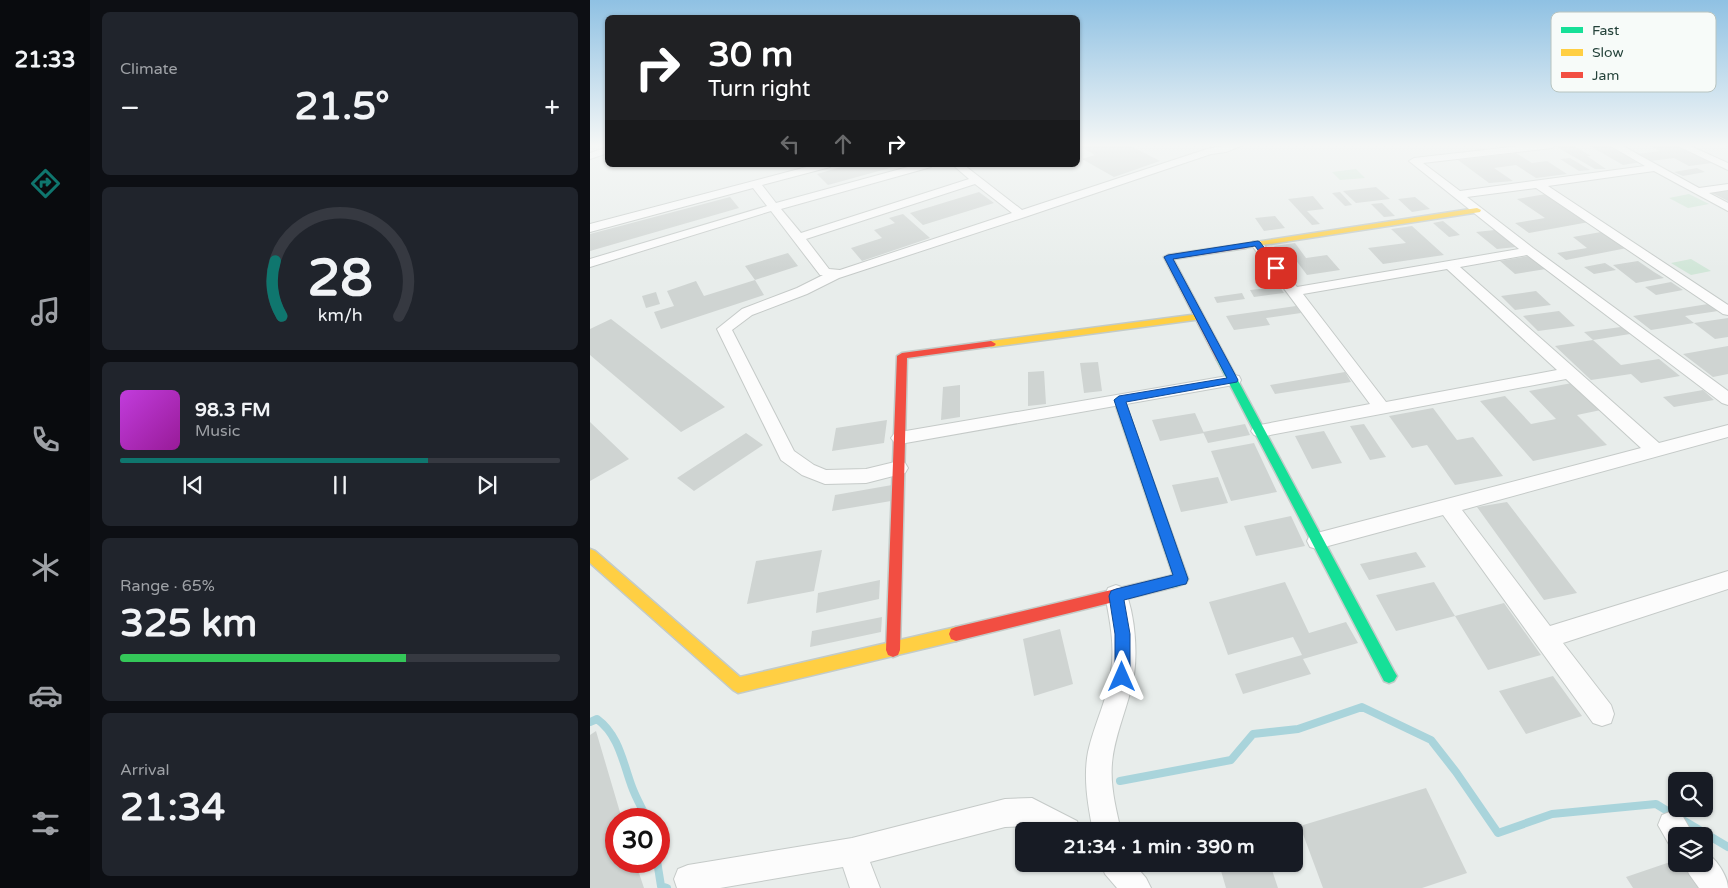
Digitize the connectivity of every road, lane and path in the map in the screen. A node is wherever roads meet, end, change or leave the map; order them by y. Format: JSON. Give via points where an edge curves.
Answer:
{"nodes":[{"id":1,"x":746,"y":186,"type":"edge"},
{"id":2,"x":757,"y":186,"type":"edge"},
{"id":3,"x":849,"y":186,"type":"edge"},
{"id":4,"x":957,"y":186,"type":"edge"},
{"id":5,"x":985,"y":186,"type":"edge"},
{"id":6,"x":1105,"y":186,"type":"edge"},
{"id":7,"x":1446,"y":186,"type":"edge"},
{"id":8,"x":1520,"y":186,"type":"edge"},
{"id":9,"x":1542,"y":186,"type":"edge"},
{"id":10,"x":1690,"y":186,"type":"edge"},
{"id":11,"x":1728,"y":187,"type":"edge"},
{"id":12,"x":1698,"y":191,"type":"junction"},
{"id":13,"x":1457,"y":195,"type":"junction"},
{"id":14,"x":774,"y":207,"type":"junction"},
{"id":15,"x":1728,"y":208,"type":"edge"},
{"id":16,"x":1477,"y":210,"type":"junction"},
{"id":17,"x":1021,"y":215,"type":"junction"},
{"id":18,"x":590,"y":228,"type":"edge"},
{"id":19,"x":798,"y":238,"type":"junction"},
{"id":20,"x":1258,"y":244,"type":"junction"},
{"id":21,"x":1529,"y":250,"type":"junction"},
{"id":22,"x":590,"y":263,"type":"edge"},
{"id":23,"x":1450,"y":265,"type":"junction"},
{"id":24,"x":836,"y":274,"type":"junction"},
{"id":25,"x":1293,"y":292,"type":"junction"},
{"id":26,"x":1728,"y":311,"type":"edge"},
{"id":27,"x":1199,"y":317,"type":"junction"},
{"id":28,"x":1569,"y":373,"type":"junction"},
{"id":29,"x":1233,"y":380,"type":"junction"},
{"id":30,"x":1728,"y":399,"type":"edge"},
{"id":31,"x":1119,"y":400,"type":"junction"},
{"id":32,"x":1382,"y":408,"type":"junction"},
{"id":33,"x":1260,"y":431,"type":"junction"},
{"id":34,"x":1728,"y":431,"type":"edge"},
{"id":35,"x":900,"y":438,"type":"junction"},
{"id":36,"x":1654,"y":449,"type":"junction"},
{"id":37,"x":899,"y":468,"type":"junction"},
{"id":38,"x":1447,"y":506,"type":"junction"},
{"id":39,"x":1317,"y":541,"type":"junction"},
{"id":40,"x":590,"y":555,"type":"edge"},
{"id":41,"x":1728,"y":580,"type":"edge"},
{"id":42,"x":1116,"y":596,"type":"junction"},
{"id":43,"x":1545,"y":638,"type":"junction"},
{"id":44,"x":893,"y":650,"type":"junction"},
{"id":45,"x":1388,"y":676,"type":"dead end"},
{"id":46,"x":1602,"y":714,"type":"dead end"},
{"id":47,"x":1052,"y":822,"type":"edge"},
{"id":48,"x":1105,"y":822,"type":"edge"},
{"id":49,"x":852,"y":852,"type":"junction"},
{"id":50,"x":1122,"y":872,"type":"edge"},
{"id":51,"x":1705,"y":872,"type":"edge"},
{"id":52,"x":688,"y":879,"type":"dead end"},
{"id":53,"x":864,"y":888,"type":"edge"},
{"id":54,"x":1136,"y":888,"type":"edge"},
{"id":55,"x":1716,"y":888,"type":"edge"}],
"edges":[{"from":1,"to":18,"type":"street"},
{"from":2,"to":14,"type":"street"},
{"from":3,"to":14,"type":"street"},
{"from":4,"to":19,"type":"street"},
{"from":5,"to":17,"type":"street"},
{"from":6,"to":17,"type":"street"},
{"from":7,"to":13,"type":"street"},
{"from":8,"to":13,"type":"street"},
{"from":9,"to":26,"type":"street"},
{"from":10,"to":12,"type":"street"},
{"from":11,"to":12,"type":"street"},
{"from":12,"to":15,"type":"street"},
{"from":13,"to":16,"type":"street"},
{"from":14,"to":19,"type":"street"},
{"from":14,"to":22,"type":"street"},
{"from":16,"to":20,"type":"street"},
{"from":16,"to":21,"type":"street"},
{"from":17,"to":24,"type":"street"},
{"from":19,"to":24,"type":"street","via":[[826,272]]},
{"from":20,"to":25,"type":"street"},
{"from":20,"to":27,"type":"street","via":[[1168,257]]},
{"from":21,"to":23,"type":"street"},
{"from":21,"to":30,"type":"street"},
{"from":23,"to":25,"type":"street"},
{"from":23,"to":28,"type":"street"},
{"from":24,"to":37,"type":"street","via":[[747,312],[724,329],[787,455],[825,477],[866,476]]},
{"from":25,"to":32,"type":"street"},
{"from":27,"to":29,"type":"street"},
{"from":27,"to":35,"type":"street","via":[[902,356]]},
{"from":28,"to":32,"type":"street"},
{"from":28,"to":36,"type":"street"},
{"from":29,"to":31,"type":"street"},
{"from":29,"to":33,"type":"street"},
{"from":31,"to":35,"type":"street"},
{"from":31,"to":42,"type":"street","via":[[1181,579]]},
{"from":32,"to":33,"type":"street"},
{"from":33,"to":39,"type":"street"},
{"from":34,"to":36,"type":"street"},
{"from":35,"to":37,"type":"street"},
{"from":36,"to":38,"type":"street"},
{"from":37,"to":44,"type":"street"},
{"from":38,"to":39,"type":"street"},
{"from":38,"to":43,"type":"street"},
{"from":39,"to":45,"type":"street"},
{"from":40,"to":44,"type":"street","via":[[738,685]]},
{"from":41,"to":43,"type":"street"},
{"from":42,"to":44,"type":"street"},
{"from":42,"to":48,"type":"street","via":[[1123,634],[1122,677],[1099,764]]},
{"from":43,"to":46,"type":"street"},
{"from":47,"to":49,"type":"street","via":[[1032,812],[1005,813]]},
{"from":49,"to":52,"type":"street"},
{"from":49,"to":53,"type":"street"},
{"from":50,"to":54,"type":"street"},
{"from":51,"to":55,"type":"street"}]}
